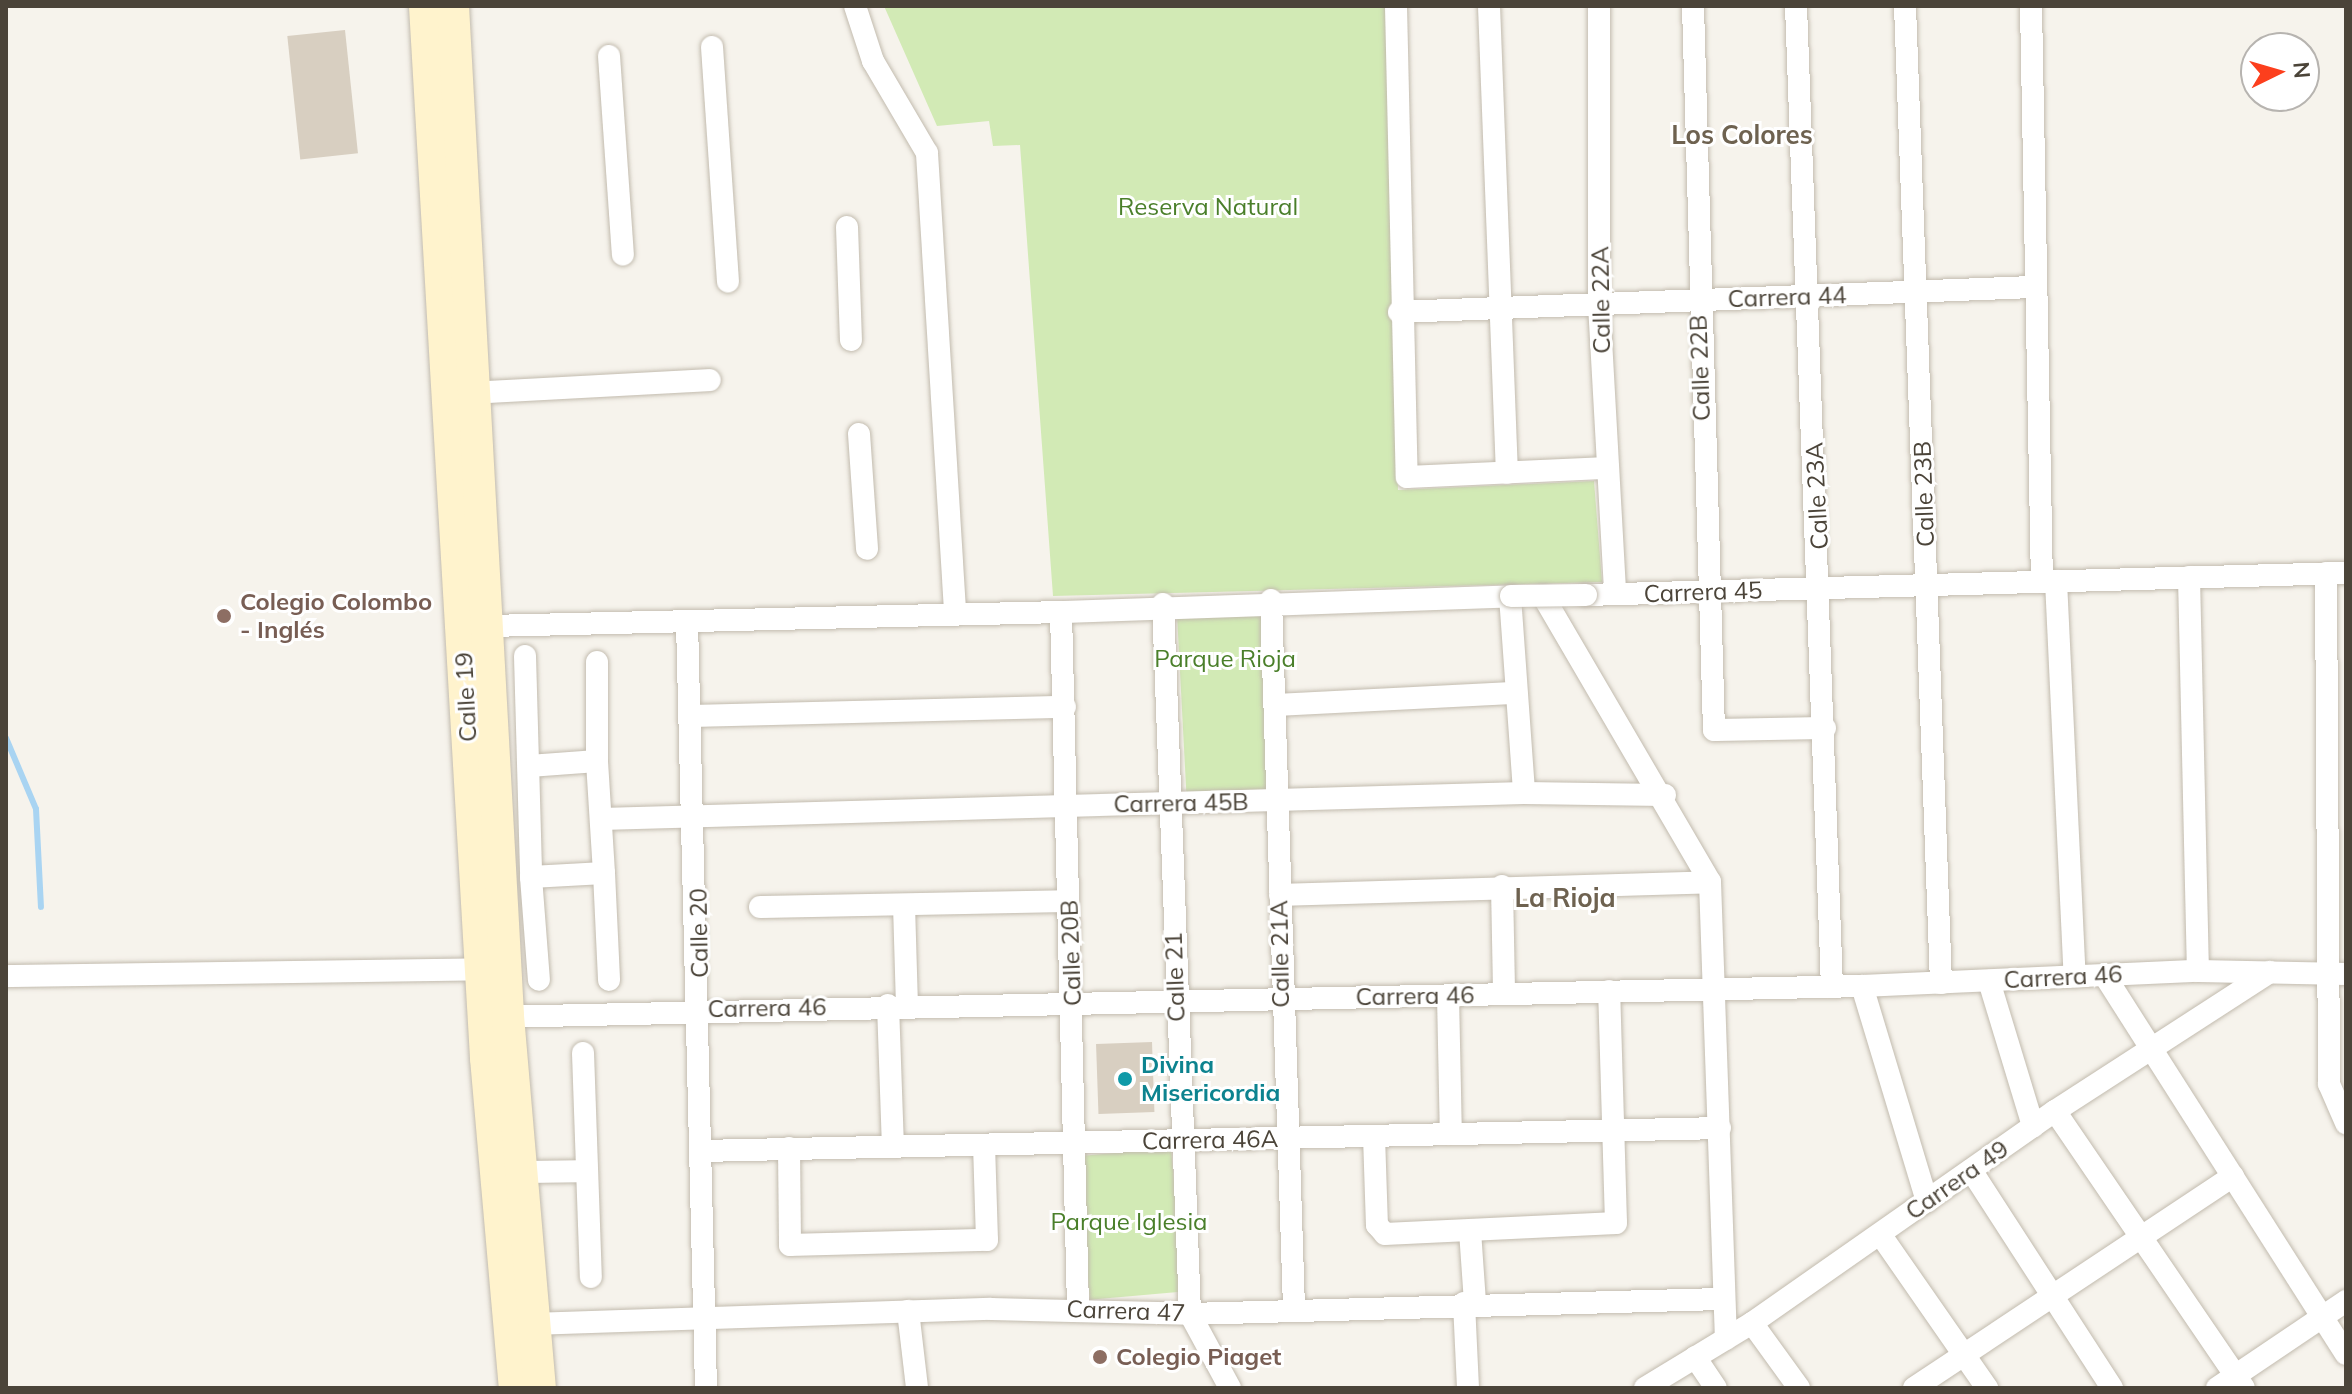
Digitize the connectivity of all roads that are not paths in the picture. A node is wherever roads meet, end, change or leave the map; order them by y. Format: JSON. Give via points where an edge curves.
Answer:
{"nodes":[{"id":1,"x":425,"y":6,"type":"edge"},
{"id":2,"x":453,"y":6,"type":"edge"},
{"id":3,"x":855,"y":6,"type":"edge"},
{"id":4,"x":1396,"y":6,"type":"edge"},
{"id":5,"x":1489,"y":6,"type":"edge"},
{"id":6,"x":1599,"y":6,"type":"edge"},
{"id":7,"x":1693,"y":6,"type":"edge"},
{"id":8,"x":1796,"y":6,"type":"edge"},
{"id":9,"x":1905,"y":6,"type":"edge"},
{"id":10,"x":2031,"y":6,"type":"edge"},
{"id":11,"x":712,"y":47,"type":"dead end"},
{"id":12,"x":609,"y":56,"type":"dead end"},
{"id":13,"x":847,"y":227,"type":"dead end"},
{"id":14,"x":623,"y":255,"type":"dead end"},
{"id":15,"x":728,"y":281,"type":"dead end"},
{"id":16,"x":2032,"y":287,"type":"junction"},
{"id":17,"x":1916,"y":292,"type":"junction"},
{"id":18,"x":1808,"y":296,"type":"junction"},
{"id":19,"x":1698,"y":301,"type":"junction"},
{"id":20,"x":1599,"y":304,"type":"junction"},
{"id":21,"x":1500,"y":307,"type":"junction"},
{"id":22,"x":1399,"y":312,"type":"junction"},
{"id":23,"x":851,"y":340,"type":"dead end"},
{"id":24,"x":710,"y":380,"type":"dead end"},
{"id":25,"x":471,"y":393,"type":"junction"},
{"id":26,"x":859,"y":434,"type":"dead end"},
{"id":27,"x":1608,"y":468,"type":"junction"},
{"id":28,"x":1507,"y":473,"type":"junction"},
{"id":29,"x":867,"y":549,"type":"dead end"},
{"id":30,"x":2336,"y":573,"type":"edge"},
{"id":31,"x":2189,"y":577,"type":"junction"},
{"id":32,"x":2049,"y":582,"type":"junction"},
{"id":33,"x":1927,"y":585,"type":"junction"},
{"id":34,"x":1821,"y":588,"type":"junction"},
{"id":35,"x":1709,"y":592,"type":"junction"},
{"id":36,"x":1615,"y":594,"type":"junction"},
{"id":37,"x":1510,"y":596,"type":"junction"},
{"id":38,"x":1543,"y":596,"type":"dead end"},
{"id":39,"x":1271,"y":600,"type":"junction"},
{"id":40,"x":1163,"y":604,"type":"junction"},
{"id":41,"x":1054,"y":612,"type":"junction"},
{"id":42,"x":955,"y":614,"type":"junction"},
{"id":43,"x":687,"y":622,"type":"junction"},
{"id":44,"x":489,"y":626,"type":"junction"},
{"id":45,"x":525,"y":656,"type":"dead end"},
{"id":46,"x":597,"y":662,"type":"dead end"},
{"id":47,"x":1516,"y":693,"type":"junction"},
{"id":48,"x":1277,"y":705,"type":"junction"},
{"id":49,"x":1065,"y":707,"type":"junction"},
{"id":50,"x":692,"y":716,"type":"junction"},
{"id":51,"x":1825,"y":728,"type":"junction"},
{"id":52,"x":597,"y":761,"type":"junction"},
{"id":53,"x":529,"y":766,"type":"junction"},
{"id":54,"x":1524,"y":793,"type":"junction"},
{"id":55,"x":1665,"y":795,"type":"junction"},
{"id":56,"x":1168,"y":802,"type":"junction"},
{"id":57,"x":1281,"y":802,"type":"junction"},
{"id":58,"x":1067,"y":805,"type":"junction"},
{"id":59,"x":697,"y":813,"type":"junction"},
{"id":60,"x":515,"y":818,"type":"junction"},
{"id":61,"x":601,"y":819,"type":"junction"},
{"id":62,"x":604,"y":873,"type":"junction"},
{"id":63,"x":531,"y":877,"type":"junction"},
{"id":64,"x":1710,"y":882,"type":"junction"},
{"id":65,"x":1502,"y":886,"type":"junction"},
{"id":66,"x":1280,"y":895,"type":"junction"},
{"id":67,"x":1068,"y":901,"type":"junction"},
{"id":68,"x":904,"y":905,"type":"junction"},
{"id":69,"x":760,"y":907,"type":"dead end"},
{"id":70,"x":494,"y":968,"type":"junction"},
{"id":71,"x":2198,"y":971,"type":"junction"},
{"id":72,"x":2270,"y":972,"type":"junction"},
{"id":73,"x":2337,"y":974,"type":"edge"},
{"id":74,"x":6,"y":976,"type":"edge"},
{"id":75,"x":2105,"y":976,"type":"junction"},
{"id":76,"x":2075,"y":977,"type":"junction"},
{"id":77,"x":539,"y":980,"type":"dead end"},
{"id":78,"x":609,"y":980,"type":"dead end"},
{"id":79,"x":1989,"y":981,"type":"junction"},
{"id":80,"x":1941,"y":983,"type":"junction"},
{"id":81,"x":1862,"y":986,"type":"junction"},
{"id":82,"x":1832,"y":987,"type":"junction"},
{"id":83,"x":1715,"y":989,"type":"junction"},
{"id":84,"x":1609,"y":991,"type":"junction"},
{"id":85,"x":1504,"y":993,"type":"junction"},
{"id":86,"x":1448,"y":996,"type":"junction"},
{"id":87,"x":1281,"y":999,"type":"junction"},
{"id":88,"x":1176,"y":1000,"type":"junction"},
{"id":89,"x":1073,"y":1001,"type":"junction"},
{"id":90,"x":898,"y":1005,"type":"junction"},
{"id":91,"x":701,"y":1009,"type":"junction"},
{"id":92,"x":496,"y":1017,"type":"junction"},
{"id":93,"x":2153,"y":1048,"type":"junction"},
{"id":94,"x":583,"y":1053,"type":"dead end"},
{"id":95,"x":2055,"y":1111,"type":"junction"},
{"id":96,"x":2346,"y":1123,"type":"edge"},
{"id":97,"x":2033,"y":1126,"type":"junction"},
{"id":98,"x":1720,"y":1128,"type":"junction"},
{"id":99,"x":1612,"y":1131,"type":"junction"},
{"id":100,"x":1451,"y":1134,"type":"junction"},
{"id":101,"x":1374,"y":1136,"type":"junction"},
{"id":102,"x":1286,"y":1138,"type":"junction"},
{"id":103,"x":1181,"y":1141,"type":"junction"},
{"id":104,"x":1076,"y":1143,"type":"junction"},
{"id":105,"x":984,"y":1145,"type":"junction"},
{"id":106,"x":893,"y":1146,"type":"junction"},
{"id":107,"x":789,"y":1148,"type":"junction"},
{"id":108,"x":701,"y":1151,"type":"junction"},
{"id":109,"x":1971,"y":1170,"type":"junction"},
{"id":110,"x":587,"y":1171,"type":"junction"},
{"id":111,"x":519,"y":1172,"type":"junction"},
{"id":112,"x":2233,"y":1176,"type":"junction"},
{"id":113,"x":1927,"y":1201,"type":"junction"},
{"id":114,"x":1470,"y":1231,"type":"junction"},
{"id":115,"x":1880,"y":1234,"type":"junction"},
{"id":116,"x":2138,"y":1239,"type":"junction"},
{"id":117,"x":591,"y":1277,"type":"dead end"},
{"id":118,"x":2052,"y":1297,"type":"junction"},
{"id":119,"x":1722,"y":1299,"type":"junction"},
{"id":120,"x":2346,"y":1301,"type":"edge"},
{"id":121,"x":1470,"y":1303,"type":"junction"},
{"id":122,"x":1078,"y":1308,"type":"junction"},
{"id":123,"x":1294,"y":1309,"type":"junction"},
{"id":124,"x":908,"y":1311,"type":"junction"},
{"id":125,"x":1190,"y":1314,"type":"junction"},
{"id":126,"x":2322,"y":1317,"type":"junction"},
{"id":127,"x":703,"y":1319,"type":"junction"},
{"id":128,"x":1752,"y":1323,"type":"junction"},
{"id":129,"x":531,"y":1324,"type":"junction"},
{"id":130,"x":1726,"y":1339,"type":"junction"},
{"id":131,"x":1965,"y":1354,"type":"junction"},
{"id":132,"x":2346,"y":1354,"type":"edge"},
{"id":133,"x":1695,"y":1357,"type":"junction"},
{"id":134,"x":2240,"y":1382,"type":"edge"},
{"id":135,"x":515,"y":1388,"type":"edge"},
{"id":136,"x":540,"y":1388,"type":"edge"},
{"id":137,"x":706,"y":1388,"type":"edge"},
{"id":138,"x":917,"y":1388,"type":"edge"},
{"id":139,"x":1230,"y":1388,"type":"edge"},
{"id":140,"x":1468,"y":1388,"type":"edge"},
{"id":141,"x":1645,"y":1388,"type":"edge"},
{"id":142,"x":1716,"y":1388,"type":"edge"},
{"id":143,"x":1799,"y":1388,"type":"edge"},
{"id":144,"x":1914,"y":1388,"type":"edge"},
{"id":145,"x":1987,"y":1388,"type":"edge"},
{"id":146,"x":2112,"y":1388,"type":"edge"},
{"id":147,"x":2217,"y":1388,"type":"edge"}],
"edges":[{"from":1,"to":70,"type":"main road","name":"Calle 19"},
{"from":2,"to":25,"type":"main road","name":"Calle 19"},
{"from":3,"to":42,"type":"street","via":[[873,61],[927,153]]},
{"from":4,"to":22,"type":"street"},
{"from":5,"to":21,"type":"street"},
{"from":6,"to":20,"type":"street","name":"Calle 22A"},
{"from":7,"to":19,"type":"street","name":"Calle 22B"},
{"from":8,"to":18,"type":"street","name":"Calle 23A"},
{"from":9,"to":17,"type":"street","name":"Calle 23B"},
{"from":10,"to":16,"type":"street"},
{"from":11,"to":15,"type":"street"},
{"from":12,"to":14,"type":"street"},
{"from":13,"to":23,"type":"street"},
{"from":16,"to":17,"type":"street","name":"Carrera 44"},
{"from":16,"to":32,"type":"street"},
{"from":17,"to":18,"type":"street","name":"Carrera 44"},
{"from":17,"to":33,"type":"street","name":"Calle 23B"},
{"from":18,"to":19,"type":"street","name":"Carrera 44"},
{"from":18,"to":34,"type":"street","name":"Calle 23A"},
{"from":19,"to":20,"type":"street","name":"Carrera 44"},
{"from":19,"to":35,"type":"street","name":"Calle 22B"},
{"from":20,"to":21,"type":"street","name":"Carrera 44"},
{"from":20,"to":27,"type":"street","name":"Calle 22A"},
{"from":21,"to":22,"type":"street","name":"Carrera 44"},
{"from":21,"to":28,"type":"street"},
{"from":22,"to":28,"type":"street","via":[[1407,477]]},
{"from":24,"to":25,"type":"street"},
{"from":25,"to":44,"type":"main road","name":"Calle 19"},
{"from":26,"to":29,"type":"street"},
{"from":27,"to":28,"type":"street"},
{"from":27,"to":36,"type":"street","name":"Calle 22A"},
{"from":30,"to":31,"type":"street","name":"Carrera 45"},
{"from":30,"to":73,"type":"street"},
{"from":31,"to":32,"type":"street","name":"Carrera 45"},
{"from":31,"to":71,"type":"street"},
{"from":32,"to":33,"type":"street","name":"Carrera 45"},
{"from":32,"to":76,"type":"street"},
{"from":33,"to":34,"type":"street","name":"Carrera 45"},
{"from":33,"to":80,"type":"street","name":"Calle 23B"},
{"from":34,"to":35,"type":"street","name":"Carrera 45"},
{"from":34,"to":51,"type":"street","name":"Calle 23A"},
{"from":35,"to":36,"type":"street","name":"Carrera 45"},
{"from":35,"to":51,"type":"street","name":"Calle 22B","via":[[1714,730]]},
{"from":36,"to":37,"type":"street","name":"Carrera 45","bridge":true},
{"from":37,"to":39,"type":"street","name":"Carrera 45"},
{"from":37,"to":47,"type":"street"},
{"from":38,"to":55,"type":"street"},
{"from":39,"to":40,"type":"street","name":"Carrera 45"},
{"from":39,"to":48,"type":"street","name":"Calle 21A"},
{"from":40,"to":41,"type":"street","name":"Carrera 45"},
{"from":40,"to":56,"type":"street","name":"Calle 21"},
{"from":41,"to":42,"type":"street","name":"Carrera 45"},
{"from":41,"to":49,"type":"street","name":"Calle 20B"},
{"from":42,"to":43,"type":"street","name":"Carrera 45"},
{"from":43,"to":44,"type":"street","name":"Carrera 45"},
{"from":43,"to":50,"type":"street","name":"Calle 20"},
{"from":44,"to":60,"type":"main road","name":"Calle 19"},
{"from":45,"to":53,"type":"street"},
{"from":46,"to":52,"type":"street"},
{"from":47,"to":48,"type":"street"},
{"from":47,"to":54,"type":"street"},
{"from":48,"to":57,"type":"street","name":"Calle 21A"},
{"from":49,"to":50,"type":"street"},
{"from":49,"to":58,"type":"street","name":"Calle 20B"},
{"from":50,"to":59,"type":"street","name":"Calle 20"},
{"from":51,"to":82,"type":"street","name":"Calle 23A"},
{"from":52,"to":53,"type":"street"},
{"from":52,"to":61,"type":"street"},
{"from":53,"to":60,"type":"street"},
{"from":54,"to":55,"type":"street","name":"Carrera 45B"},
{"from":54,"to":57,"type":"street","name":"Carrera 45B"},
{"from":55,"to":64,"type":"street"},
{"from":56,"to":57,"type":"street","name":"Carrera 45B"},
{"from":56,"to":58,"type":"street","name":"Carrera 45B"},
{"from":56,"to":88,"type":"street","name":"Calle 21"},
{"from":57,"to":66,"type":"street","name":"Calle 21A"},
{"from":58,"to":59,"type":"street","name":"Carrera 45B"},
{"from":58,"to":67,"type":"street","name":"Calle 20B"},
{"from":59,"to":61,"type":"street","name":"Carrera 45B"},
{"from":59,"to":91,"type":"street","name":"Calle 20"},
{"from":60,"to":63,"type":"street"},
{"from":60,"to":70,"type":"main road","name":"Calle 19"},
{"from":61,"to":62,"type":"street"},
{"from":62,"to":63,"type":"street"},
{"from":62,"to":78,"type":"street"},
{"from":63,"to":77,"type":"street"},
{"from":64,"to":65,"type":"street"},
{"from":64,"to":83,"type":"street"},
{"from":65,"to":66,"type":"street"},
{"from":65,"to":85,"type":"street"},
{"from":66,"to":87,"type":"street","name":"Calle 21A"},
{"from":67,"to":68,"type":"street"},
{"from":67,"to":89,"type":"street","name":"Calle 20B"},
{"from":68,"to":69,"type":"street"},
{"from":68,"to":90,"type":"street"},
{"from":70,"to":74,"type":"street"},
{"from":70,"to":92,"type":"main road","name":"Calle 19"},
{"from":71,"to":72,"type":"street","name":"Carrera 46"},
{"from":71,"to":75,"type":"street","name":"Carrera 46"},
{"from":72,"to":73,"type":"street","name":"Carrera 46"},
{"from":72,"to":93,"type":"street","name":"Carrera 49"},
{"from":73,"to":96,"type":"street","via":[[2329,1084]]},
{"from":75,"to":76,"type":"street","name":"Carrera 46"},
{"from":75,"to":93,"type":"street"},
{"from":76,"to":79,"type":"street","name":"Carrera 46"},
{"from":79,"to":80,"type":"street","name":"Carrera 46"},
{"from":79,"to":97,"type":"street"},
{"from":80,"to":81,"type":"street","name":"Carrera 46"},
{"from":81,"to":82,"type":"street","name":"Carrera 46"},
{"from":81,"to":113,"type":"street"},
{"from":82,"to":83,"type":"street","name":"Carrera 46"},
{"from":83,"to":84,"type":"street","name":"Carrera 46"},
{"from":83,"to":98,"type":"street"},
{"from":84,"to":85,"type":"street","name":"Carrera 46"},
{"from":84,"to":99,"type":"street"},
{"from":85,"to":86,"type":"street","name":"Carrera 46"},
{"from":86,"to":87,"type":"street","name":"Carrera 46"},
{"from":86,"to":100,"type":"street"},
{"from":87,"to":88,"type":"street","name":"Carrera 46"},
{"from":87,"to":102,"type":"street","name":"Calle 21A"},
{"from":88,"to":89,"type":"street","name":"Carrera 46"},
{"from":88,"to":103,"type":"street","name":"Calle 21"},
{"from":89,"to":90,"type":"street","name":"Carrera 46"},
{"from":89,"to":104,"type":"street","name":"Calle 20B"},
{"from":90,"to":91,"type":"street","name":"Carrera 46"},
{"from":90,"to":106,"type":"street"},
{"from":91,"to":92,"type":"street","name":"Carrera 46"},
{"from":91,"to":108,"type":"street","name":"Calle 20"},
{"from":92,"to":111,"type":"main road","name":"Calle 19"},
{"from":92,"to":135,"type":"main road","name":"Calle 19"},
{"from":93,"to":95,"type":"street","name":"Carrera 49"},
{"from":93,"to":112,"type":"street"},
{"from":94,"to":110,"type":"street"},
{"from":95,"to":97,"type":"street","name":"Carrera 49"},
{"from":95,"to":116,"type":"street"},
{"from":97,"to":109,"type":"street","name":"Carrera 49"},
{"from":98,"to":99,"type":"street","name":"Carrera 46A"},
{"from":98,"to":119,"type":"street"},
{"from":99,"to":100,"type":"street","name":"Carrera 46A"},
{"from":99,"to":114,"type":"street","via":[[1617,1215],[1611,1227]]},
{"from":100,"to":101,"type":"street","name":"Carrera 46A"},
{"from":101,"to":102,"type":"street","name":"Carrera 46A"},
{"from":101,"to":114,"type":"street","via":[[1377,1225],[1385,1234]]},
{"from":102,"to":103,"type":"street","name":"Carrera 46A"},
{"from":102,"to":123,"type":"street","name":"Calle 21A"},
{"from":103,"to":104,"type":"street","name":"Carrera 46A"},
{"from":103,"to":125,"type":"street","name":"Calle 21"},
{"from":104,"to":105,"type":"street","name":"Carrera 46A"},
{"from":104,"to":122,"type":"street","name":"Calle 20B"},
{"from":105,"to":106,"type":"street","name":"Carrera 46A"},
{"from":105,"to":107,"type":"street","via":[[987,1240],[790,1245]]},
{"from":106,"to":107,"type":"street","name":"Carrera 46A"},
{"from":107,"to":108,"type":"street","name":"Carrera 46A"},
{"from":108,"to":127,"type":"street","name":"Calle 20"},
{"from":109,"to":113,"type":"street","name":"Carrera 49"},
{"from":109,"to":118,"type":"street"},
{"from":110,"to":111,"type":"street"},
{"from":110,"to":117,"type":"street"},
{"from":111,"to":129,"type":"main road","name":"Calle 19"},
{"from":112,"to":116,"type":"street"},
{"from":112,"to":126,"type":"street"},
{"from":113,"to":115,"type":"street","name":"Carrera 49"},
{"from":114,"to":121,"type":"street"},
{"from":115,"to":128,"type":"street","name":"Carrera 49"},
{"from":115,"to":131,"type":"street"},
{"from":116,"to":118,"type":"street"},
{"from":116,"to":134,"type":"street"},
{"from":118,"to":131,"type":"street"},
{"from":118,"to":146,"type":"street"},
{"from":119,"to":121,"type":"street","name":"Carrera 47"},
{"from":119,"to":130,"type":"street"},
{"from":120,"to":126,"type":"street"},
{"from":121,"to":123,"type":"street","name":"Carrera 47"},
{"from":121,"to":140,"type":"street"},
{"from":122,"to":124,"type":"street","name":"Carrera 47"},
{"from":122,"to":125,"type":"street","name":"Carrera 47"},
{"from":123,"to":125,"type":"street","name":"Carrera 47"},
{"from":124,"to":127,"type":"street","name":"Carrera 47"},
{"from":124,"to":138,"type":"street"},
{"from":125,"to":139,"type":"street","name":"Calle 21"},
{"from":126,"to":132,"type":"street"},
{"from":126,"to":134,"type":"street"},
{"from":127,"to":129,"type":"street","name":"Carrera 47"},
{"from":127,"to":137,"type":"street","name":"Calle 20"},
{"from":128,"to":130,"type":"street","name":"Carrera 49"},
{"from":128,"to":143,"type":"street"},
{"from":129,"to":136,"type":"main road","name":"Calle 19"},
{"from":130,"to":133,"type":"street","name":"Carrera 49"},
{"from":131,"to":144,"type":"street"},
{"from":131,"to":145,"type":"street"},
{"from":133,"to":141,"type":"street","name":"Carrera 49"},
{"from":133,"to":142,"type":"street"},
{"from":134,"to":147,"type":"street"}]}
